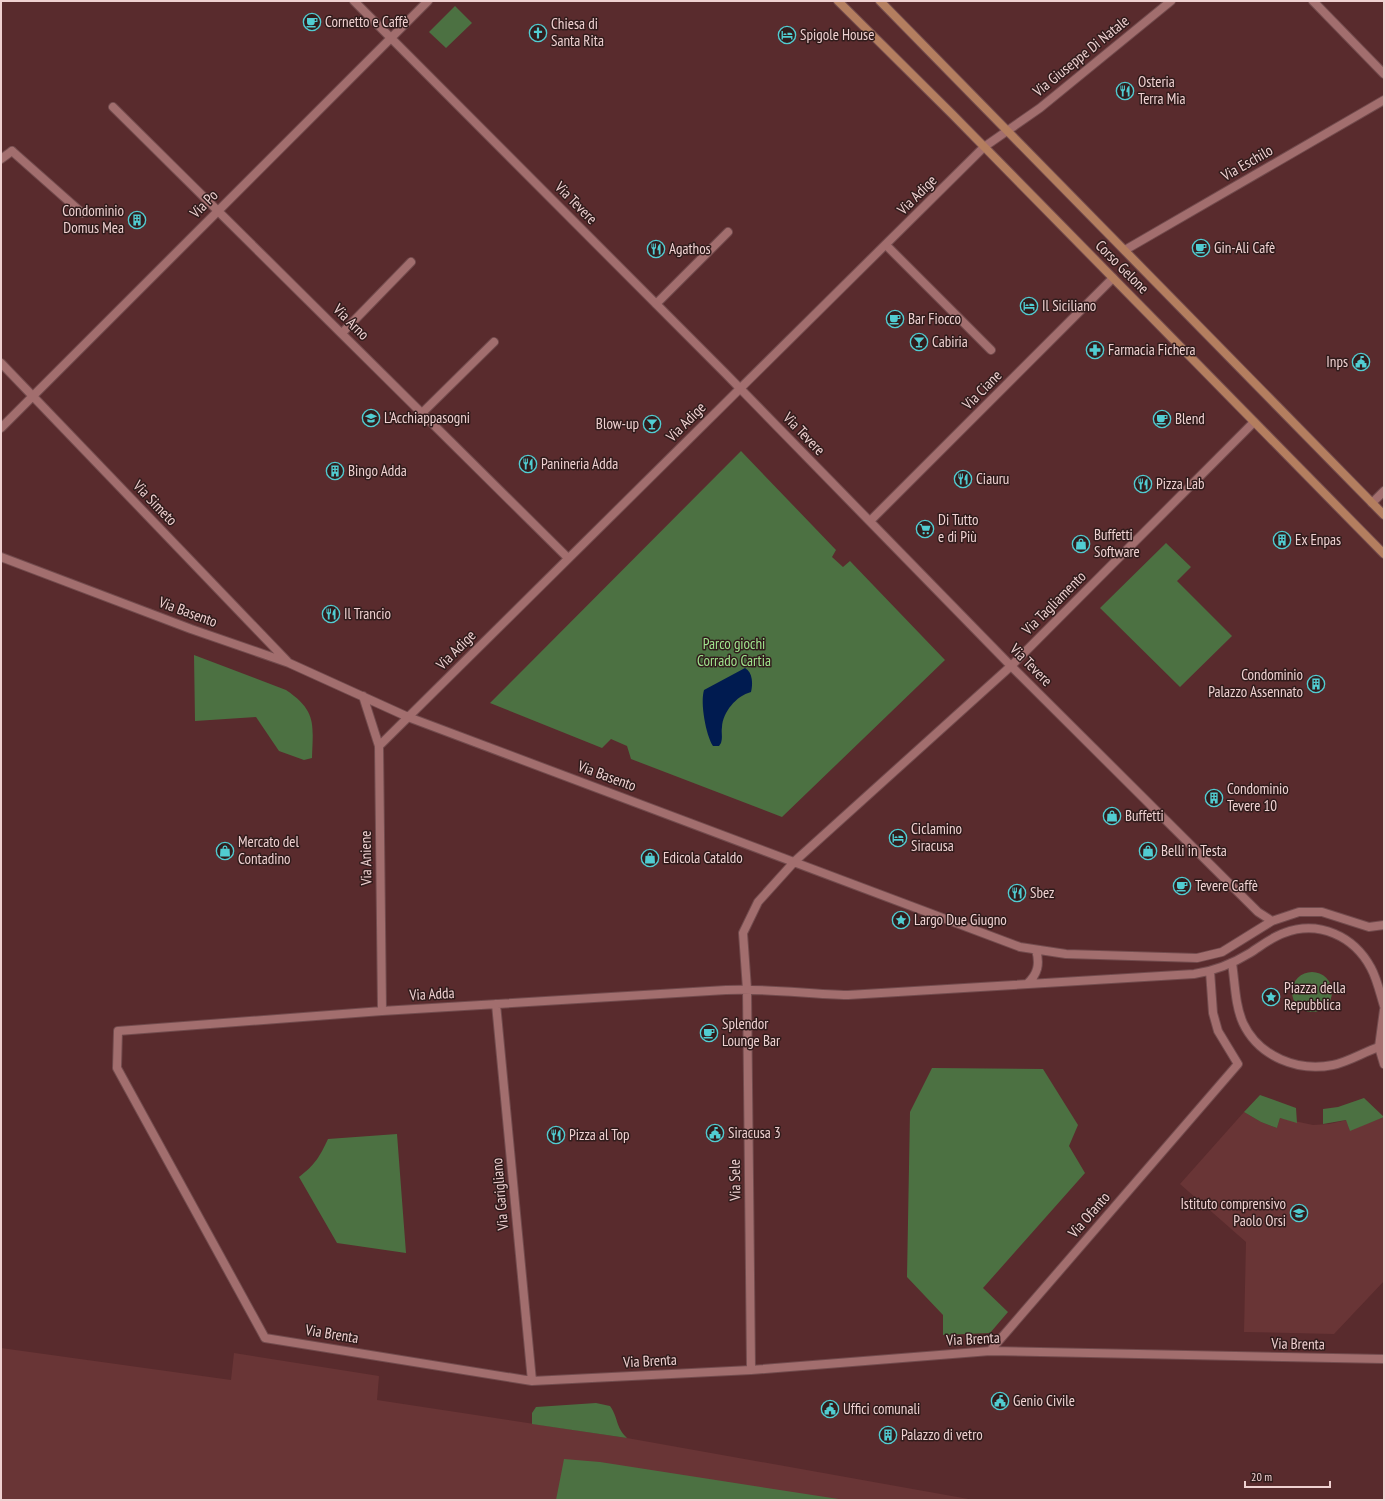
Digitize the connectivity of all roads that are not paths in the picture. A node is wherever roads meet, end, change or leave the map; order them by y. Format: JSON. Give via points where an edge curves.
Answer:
{"nodes":[{"id":1,"x":354,"y":1,"type":"edge"},
{"id":2,"x":428,"y":1,"type":"edge"},
{"id":3,"x":838,"y":1,"type":"edge"},
{"id":4,"x":880,"y":1,"type":"edge"},
{"id":5,"x":1171,"y":1,"type":"edge"},
{"id":6,"x":1312,"y":1,"type":"edge"},
{"id":7,"x":392,"y":37,"type":"junction"},
{"id":8,"x":1384,"y":74,"type":"edge"},
{"id":9,"x":1384,"y":100,"type":"edge"},
{"id":10,"x":113,"y":107,"type":"dead end"},
{"id":11,"x":1007,"y":131,"type":"junction"},
{"id":12,"x":984,"y":147,"type":"junction"},
{"id":13,"x":1,"y":159,"type":"edge"},
{"id":14,"x":219,"y":210,"type":"junction"},
{"id":15,"x":82,"y":213,"type":"dead end"},
{"id":16,"x":728,"y":232,"type":"dead end"},
{"id":17,"x":886,"y":244,"type":"junction"},
{"id":18,"x":1125,"y":250,"type":"junction"},
{"id":19,"x":411,"y":262,"type":"dead end"},
{"id":20,"x":1113,"y":278,"type":"junction"},
{"id":21,"x":656,"y":304,"type":"junction"},
{"id":22,"x":342,"y":333,"type":"junction"},
{"id":23,"x":494,"y":342,"type":"dead end"},
{"id":24,"x":991,"y":350,"type":"dead end"},
{"id":25,"x":1,"y":363,"type":"edge"},
{"id":26,"x":741,"y":388,"type":"junction"},
{"id":27,"x":33,"y":396,"type":"junction"},
{"id":28,"x":422,"y":412,"type":"junction"},
{"id":29,"x":1254,"y":422,"type":"junction"},
{"id":30,"x":1,"y":428,"type":"edge"},
{"id":31,"x":1384,"y":491,"type":"edge"},
{"id":32,"x":1372,"y":503,"type":"junction"},
{"id":33,"x":1384,"y":515,"type":"edge"},
{"id":34,"x":870,"y":521,"type":"junction"},
{"id":35,"x":1384,"y":554,"type":"edge"},
{"id":36,"x":1,"y":556,"type":"edge"},
{"id":37,"x":568,"y":558,"type":"junction"},
{"id":38,"x":289,"y":663,"type":"junction"},
{"id":39,"x":1012,"y":666,"type":"junction"},
{"id":40,"x":363,"y":696,"type":"junction"},
{"id":41,"x":408,"y":717,"type":"junction"},
{"id":42,"x":379,"y":746,"type":"junction"},
{"id":43,"x":795,"y":861,"type":"junction"},
{"id":44,"x":1272,"y":921,"type":"junction"},
{"id":45,"x":1384,"y":925,"type":"edge"},
{"id":46,"x":1036,"y":950,"type":"junction"},
{"id":47,"x":1232,"y":963,"type":"junction"},
{"id":48,"x":1210,"y":971,"type":"junction"},
{"id":49,"x":1027,"y":984,"type":"junction"},
{"id":50,"x":747,"y":989,"type":"junction"},
{"id":51,"x":496,"y":1004,"type":"junction"},
{"id":52,"x":1384,"y":1006,"type":"edge"},
{"id":53,"x":1384,"y":1010,"type":"edge"},
{"id":54,"x":382,"y":1011,"type":"junction"},
{"id":55,"x":1383,"y":1022,"type":"edge"},
{"id":56,"x":118,"y":1031,"type":"joint"},
{"id":57,"x":1379,"y":1047,"type":"junction"},
{"id":58,"x":1384,"y":1064,"type":"edge"},
{"id":59,"x":990,"y":1351,"type":"junction"},
{"id":60,"x":1384,"y":1359,"type":"edge"},
{"id":61,"x":751,"y":1370,"type":"junction"},
{"id":62,"x":532,"y":1381,"type":"junction"}],
"edges":[{"from":1,"to":7,"type":"street","name":"Via Tevere"},
{"from":2,"to":7,"type":"street","name":"Via Po"},
{"from":3,"to":12,"type":"main road","name":"Corso Gelone"},
{"from":4,"to":11,"type":"main road","name":"Corso Gelone"},
{"from":5,"to":11,"type":"street","name":"Via Giuseppe Di Natale","via":[[1040,108]]},
{"from":6,"to":8,"type":"street"},
{"from":7,"to":14,"type":"street","name":"Via Po"},
{"from":7,"to":21,"type":"street","name":"Via Tevere"},
{"from":9,"to":18,"type":"street","name":"Via Eschilo"},
{"from":10,"to":14,"type":"street","name":"Via Arno"},
{"from":11,"to":12,"type":"street","name":"Via Giuseppe Di Natale"},
{"from":11,"to":18,"type":"main road","name":"Corso Gelone"},
{"from":12,"to":17,"type":"street","name":"Via Adige"},
{"from":12,"to":20,"type":"main road","name":"Corso Gelone"},
{"from":13,"to":15,"type":"street","via":[[12,151]]},
{"from":14,"to":22,"type":"street","name":"Via Arno"},
{"from":14,"to":27,"type":"street","name":"Via Po"},
{"from":16,"to":21,"type":"street"},
{"from":17,"to":24,"type":"street"},
{"from":17,"to":26,"type":"street","name":"Via Adige"},
{"from":18,"to":32,"type":"main road","name":"Corso Gelone"},
{"from":19,"to":22,"type":"street"},
{"from":20,"to":29,"type":"main road","name":"Corso Gelone"},
{"from":20,"to":34,"type":"street","name":"Via Ciane"},
{"from":21,"to":26,"type":"street","name":"Via Tevere"},
{"from":22,"to":28,"type":"street","name":"Via Arno"},
{"from":23,"to":28,"type":"street"},
{"from":25,"to":27,"type":"street","name":"Via Simeto"},
{"from":26,"to":34,"type":"street","name":"Via Tevere"},
{"from":26,"to":37,"type":"street","name":"Via Adige"},
{"from":27,"to":30,"type":"street","name":"Via Po"},
{"from":27,"to":38,"type":"street","name":"Via Simeto"},
{"from":28,"to":37,"type":"street","name":"Via Arno"},
{"from":29,"to":35,"type":"main road","name":"Corso Gelone"},
{"from":29,"to":39,"type":"street","name":"Via Tagliamento"},
{"from":31,"to":32,"type":"street"},
{"from":32,"to":33,"type":"main road","name":"Corso Gelone"},
{"from":34,"to":39,"type":"street","name":"Via Tevere"},
{"from":36,"to":38,"type":"street","name":"Via Basento","via":[[191,629]]},
{"from":37,"to":41,"type":"street","name":"Via Adige"},
{"from":38,"to":40,"type":"street","name":"Via Basento"},
{"from":39,"to":43,"type":"street","name":"Via Tagliamento"},
{"from":39,"to":44,"type":"street","name":"Via Tevere","via":[[1258,912]]},
{"from":40,"to":41,"type":"street","name":"Via Basento"},
{"from":40,"to":42,"type":"street","name":"Via Aniene"},
{"from":41,"to":42,"type":"street"},
{"from":41,"to":43,"type":"street","name":"Via Basento"},
{"from":42,"to":54,"type":"street","name":"Via Aniene"},
{"from":43,"to":46,"type":"street","name":"Via Basento","via":[[1020,947]]},
{"from":43,"to":50,"type":"street","name":"Via Sele","via":[[758,902],[743,933]]},
{"from":44,"to":45,"type":"street","name":"Via Basento","via":[[1299,912],[1322,912],[1370,927]]},
{"from":44,"to":46,"type":"street","name":"Via Basento","via":[[1222,952],[1197,958],[1066,954]]},
{"from":46,"to":49,"type":"street","via":[[1038,968]]},
{"from":47,"to":48,"type":"street","name":"Via Adda"},
{"from":47,"to":52,"type":"street","name":"Via Adda","via":[[1284,933],[1302,929],[1321,929],[1345,938],[1362,953],[1372,969]]},
{"from":47,"to":57,"type":"street","via":[[1238,1006],[1244,1024],[1266,1051],[1286,1063],[1310,1068],[1334,1065]]},
{"from":48,"to":49,"type":"street","name":"Via Adda"},
{"from":48,"to":59,"type":"street","name":"Via Ofanto","via":[[1213,1013],[1218,1031],[1238,1064]]},
{"from":49,"to":50,"type":"street","name":"Via Adda","via":[[848,995]]},
{"from":50,"to":51,"type":"street","name":"Via Adda"},
{"from":50,"to":61,"type":"street","name":"Via Sele"},
{"from":51,"to":54,"type":"street","name":"Via Adda"},
{"from":51,"to":62,"type":"street","name":"Via Garigliano"},
{"from":53,"to":55,"type":"street"},
{"from":54,"to":56,"type":"street","name":"Via Adda"},
{"from":55,"to":57,"type":"street"},
{"from":56,"to":62,"type":"street","name":"Via Brenta","via":[[117,1068],[265,1338]]},
{"from":57,"to":58,"type":"street"},
{"from":59,"to":60,"type":"street","name":"Via Brenta"},
{"from":59,"to":61,"type":"street","name":"Via Brenta"},
{"from":61,"to":62,"type":"street","name":"Via Brenta"}]}
